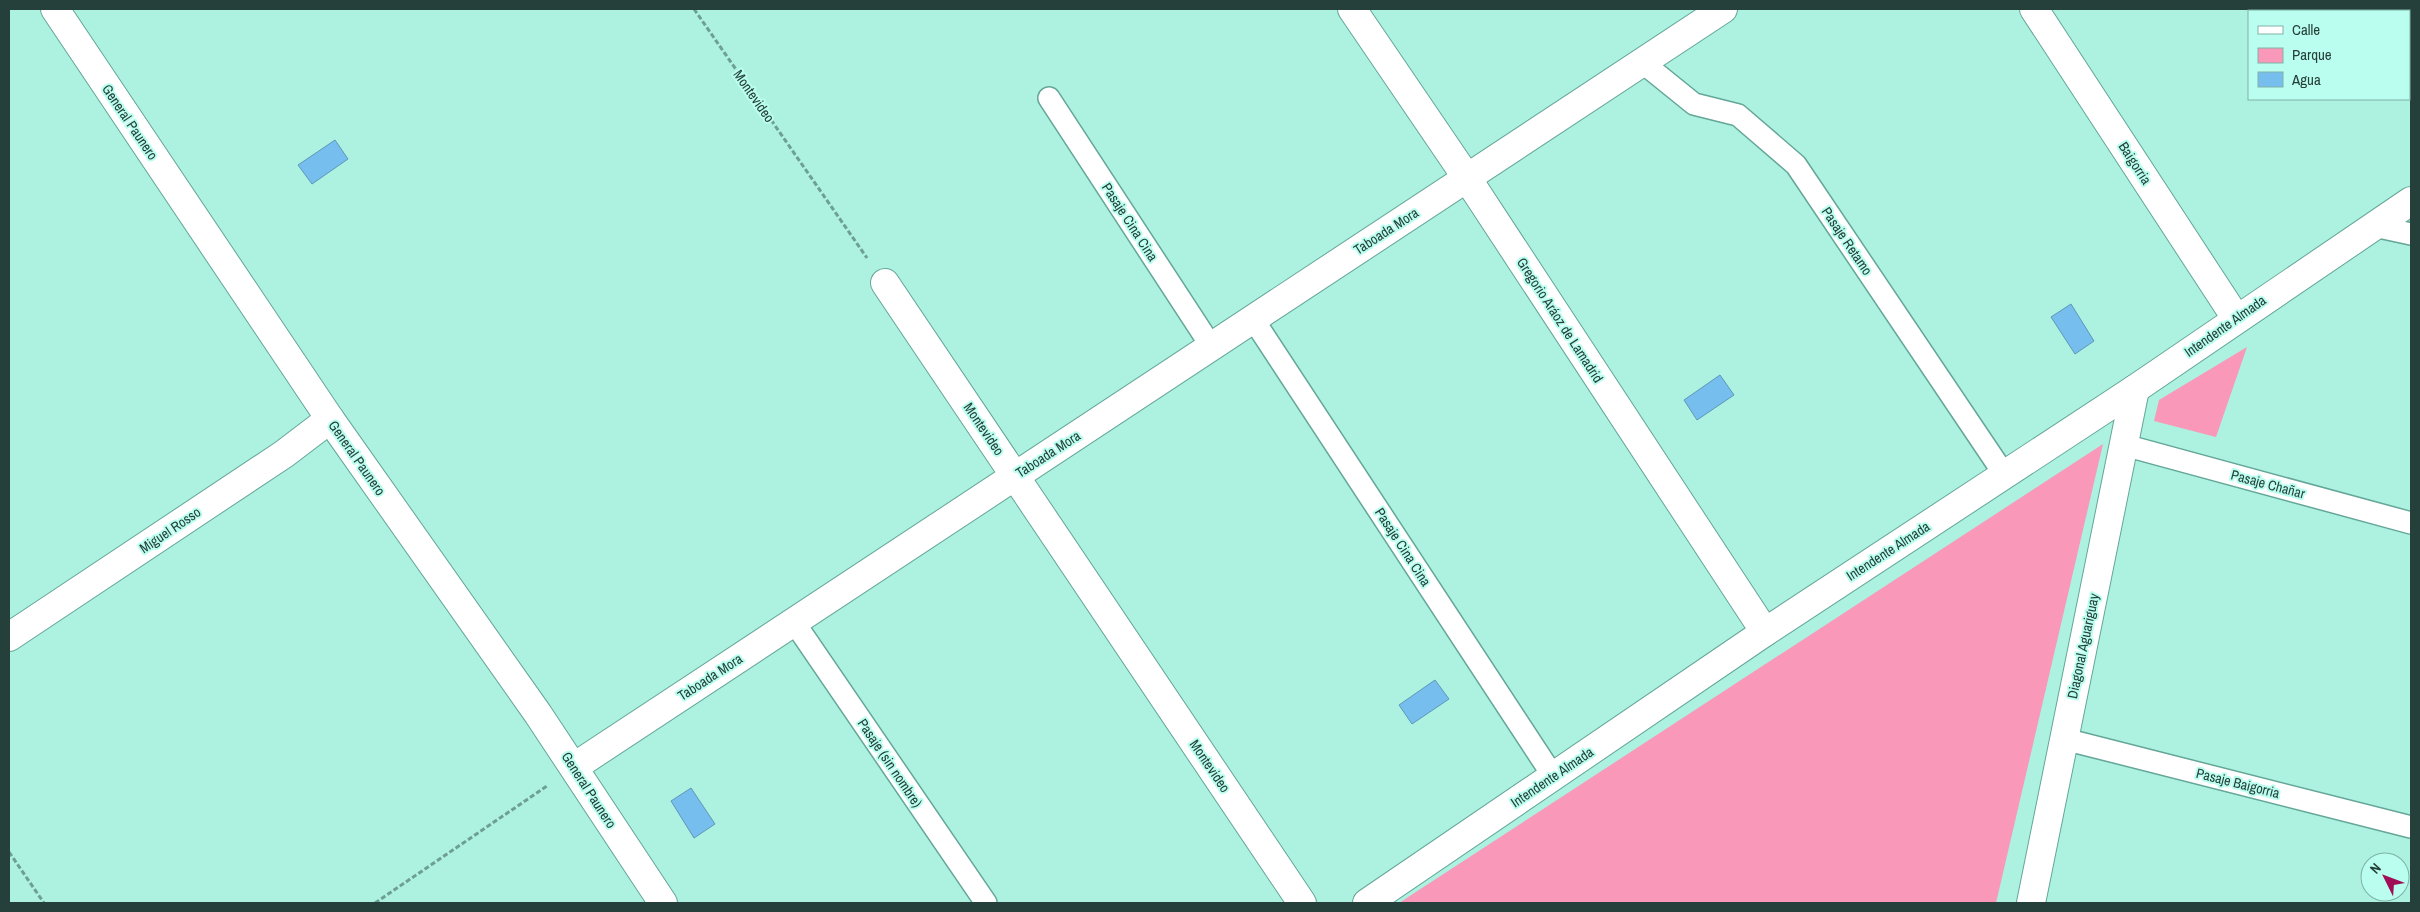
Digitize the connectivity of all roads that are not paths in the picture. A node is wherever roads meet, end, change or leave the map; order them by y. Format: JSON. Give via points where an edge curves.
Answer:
{"nodes":[{"id":1,"x":54,"y":9,"type":"edge"},
{"id":2,"x":1352,"y":9,"type":"edge"},
{"id":3,"x":1723,"y":9,"type":"edge"},
{"id":4,"x":2034,"y":9,"type":"edge"},
{"id":5,"x":1642,"y":62,"type":"junction"},
{"id":6,"x":1049,"y":98,"type":"dead end"},
{"id":7,"x":1467,"y":178,"type":"junction"},
{"id":8,"x":2411,"y":201,"type":"edge"},
{"id":9,"x":2374,"y":226,"type":"junction"},
{"id":10,"x":2411,"y":234,"type":"edge"},
{"id":11,"x":884,"y":283,"type":"road end"},
{"id":12,"x":2236,"y":318,"type":"junction"},
{"id":13,"x":1253,"y":319,"type":"junction"},
{"id":14,"x":1211,"y":346,"type":"junction"},
{"id":15,"x":2135,"y":389,"type":"junction"},
{"id":16,"x":330,"y":419,"type":"junction"},
{"id":17,"x":2124,"y":445,"type":"junction"},
{"id":18,"x":2004,"y":474,"type":"junction"},
{"id":19,"x":1015,"y":475,"type":"junction"},
{"id":20,"x":2411,"y":523,"type":"edge"},
{"id":21,"x":794,"y":622,"type":"junction"},
{"id":22,"x":1764,"y":632,"type":"junction"},
{"id":23,"x":9,"y":637,"type":"edge"},
{"id":24,"x":2064,"y":739,"type":"junction"},
{"id":25,"x":574,"y":767,"type":"junction"},
{"id":26,"x":1553,"y":776,"type":"junction"},
{"id":27,"x":2411,"y":827,"type":"edge"},
{"id":28,"x":663,"y":903,"type":"edge"},
{"id":29,"x":986,"y":903,"type":"edge"},
{"id":30,"x":1302,"y":903,"type":"edge"},
{"id":31,"x":1367,"y":903,"type":"edge"},
{"id":32,"x":2030,"y":903,"type":"edge"}],
"edges":[{"from":1,"to":16,"type":"street","name":"General Paunero"},
{"from":2,"to":7,"type":"street","name":"Gregorio Aráoz de Lamadrid"},
{"from":3,"to":5,"type":"street","name":"Taboada Mora"},
{"from":4,"to":12,"type":"street","name":"Baigorria"},
{"from":5,"to":7,"type":"street","name":"Taboada Mora"},
{"from":5,"to":18,"type":"lane","name":"Pasaje Retamo","via":[[1694,104],[1738,115],[1796,165]]},
{"from":6,"to":14,"type":"lane","name":"Pasaje Cina Cina"},
{"from":7,"to":13,"type":"street","name":"Taboada Mora"},
{"from":7,"to":22,"type":"street","name":"Gregorio Aráoz de Lamadrid"},
{"from":8,"to":9,"type":"street","name":"Intendente Almada"},
{"from":9,"to":10,"type":"lane"},
{"from":9,"to":12,"type":"street","name":"Intendente Almada"},
{"from":11,"to":19,"type":"street","name":"Montevideo"},
{"from":12,"to":15,"type":"street","name":"Intendente Almada"},
{"from":13,"to":14,"type":"street","name":"Taboada Mora"},
{"from":13,"to":26,"type":"lane","name":"Pasaje Cina Cina"},
{"from":14,"to":19,"type":"street","name":"Taboada Mora"},
{"from":15,"to":17,"type":"street","name":"Diagonal Aguariguay"},
{"from":15,"to":18,"type":"street","name":"Intendente Almada"},
{"from":16,"to":23,"type":"street","name":"Miguel Rosso","via":[[284,454]]},
{"from":16,"to":25,"type":"street","name":"General Paunero"},
{"from":17,"to":20,"type":"lane","name":"Pasaje Chañar"},
{"from":17,"to":24,"type":"street","name":"Diagonal Aguariguay"},
{"from":18,"to":22,"type":"street","name":"Intendente Almada"},
{"from":19,"to":21,"type":"street","name":"Taboada Mora"},
{"from":19,"to":30,"type":"street","name":"Montevideo"},
{"from":21,"to":25,"type":"street","name":"Taboada Mora"},
{"from":21,"to":29,"type":"lane","name":"Pasaje (sin nombre)"},
{"from":22,"to":26,"type":"street","name":"Intendente Almada"},
{"from":24,"to":27,"type":"lane","name":"Pasaje Baigorria"},
{"from":24,"to":32,"type":"street","name":"Diagonal Aguariguay"},
{"from":25,"to":28,"type":"street","name":"General Paunero"},
{"from":26,"to":31,"type":"street","name":"Intendente Almada"}]}
